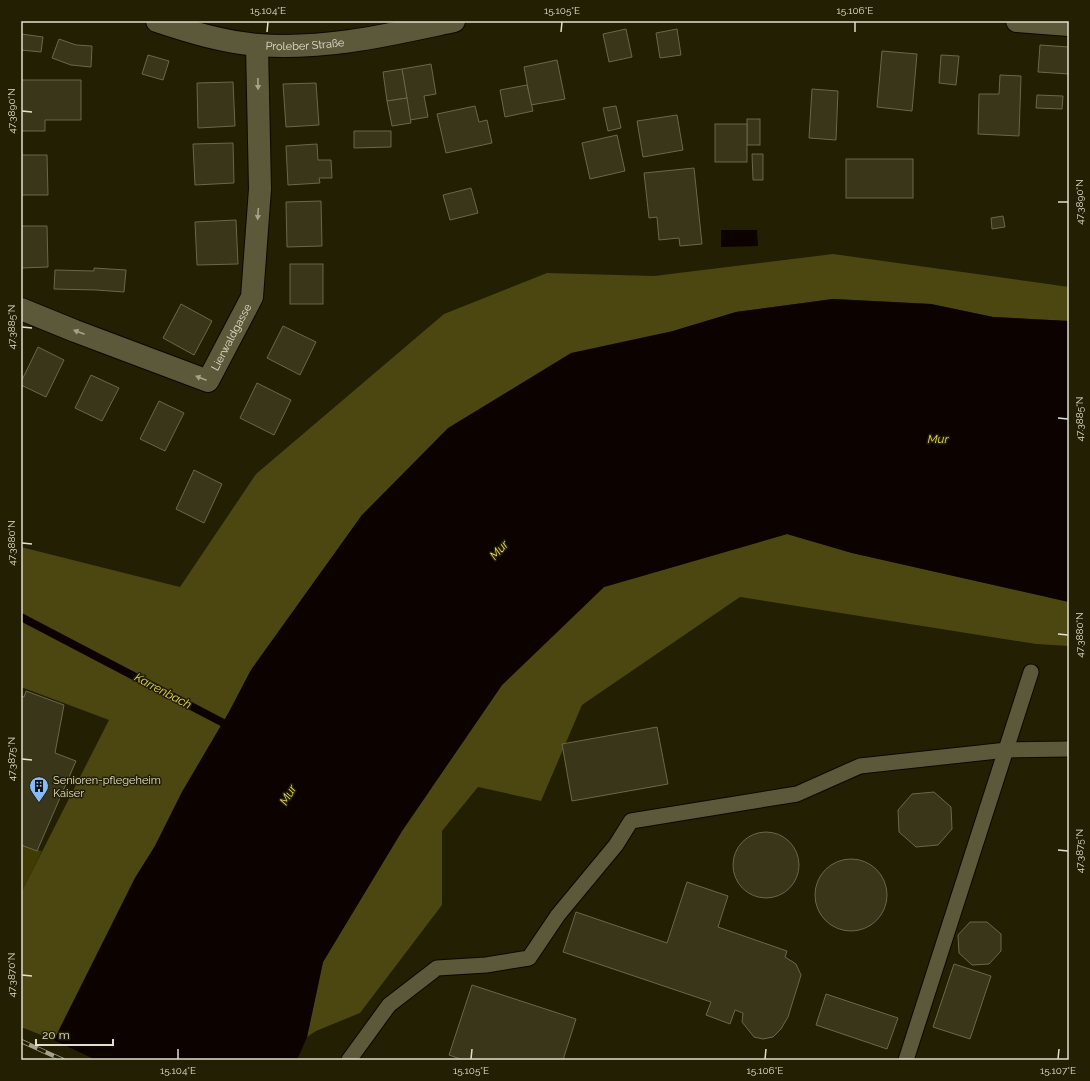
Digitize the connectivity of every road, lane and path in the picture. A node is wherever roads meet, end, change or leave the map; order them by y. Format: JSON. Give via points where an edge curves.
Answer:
{"nodes":[{"id":1,"x":157,"y":21,"type":"edge"},
{"id":2,"x":454,"y":21,"type":"edge"},
{"id":3,"x":1017,"y":21,"type":"edge"},
{"id":4,"x":1069,"y":25,"type":"edge"},
{"id":5,"x":258,"y":45,"type":"junction"},
{"id":6,"x":21,"y":309,"type":"edge"},
{"id":7,"x":1031,"y":672,"type":"dead end"},
{"id":8,"x":1069,"y":749,"type":"edge"},
{"id":9,"x":1007,"y":750,"type":"junction"},
{"id":10,"x":349,"y":1060,"type":"edge"},
{"id":11,"x":906,"y":1060,"type":"edge"}],
"edges":[{"from":1,"to":5,"type":"street","name":"Proleber Straße","via":[[201,35]]},
{"from":2,"to":5,"type":"street","name":"Proleber Straße","via":[[372,39],[324,45]]},
{"from":3,"to":4,"type":"street"},
{"from":5,"to":6,"type":"street","name":"Lierwaldgasse","one_way":true,"via":[[260,189],[252,297],[208,381]]},
{"from":7,"to":9,"type":"lane"},
{"from":8,"to":9,"type":"lane"},
{"from":9,"to":10,"type":"lane","via":[[860,766],[797,794],[630,821],[616,845],[558,916],[529,958],[486,965],[437,968],[389,1005]]},
{"from":9,"to":11,"type":"lane"}]}
